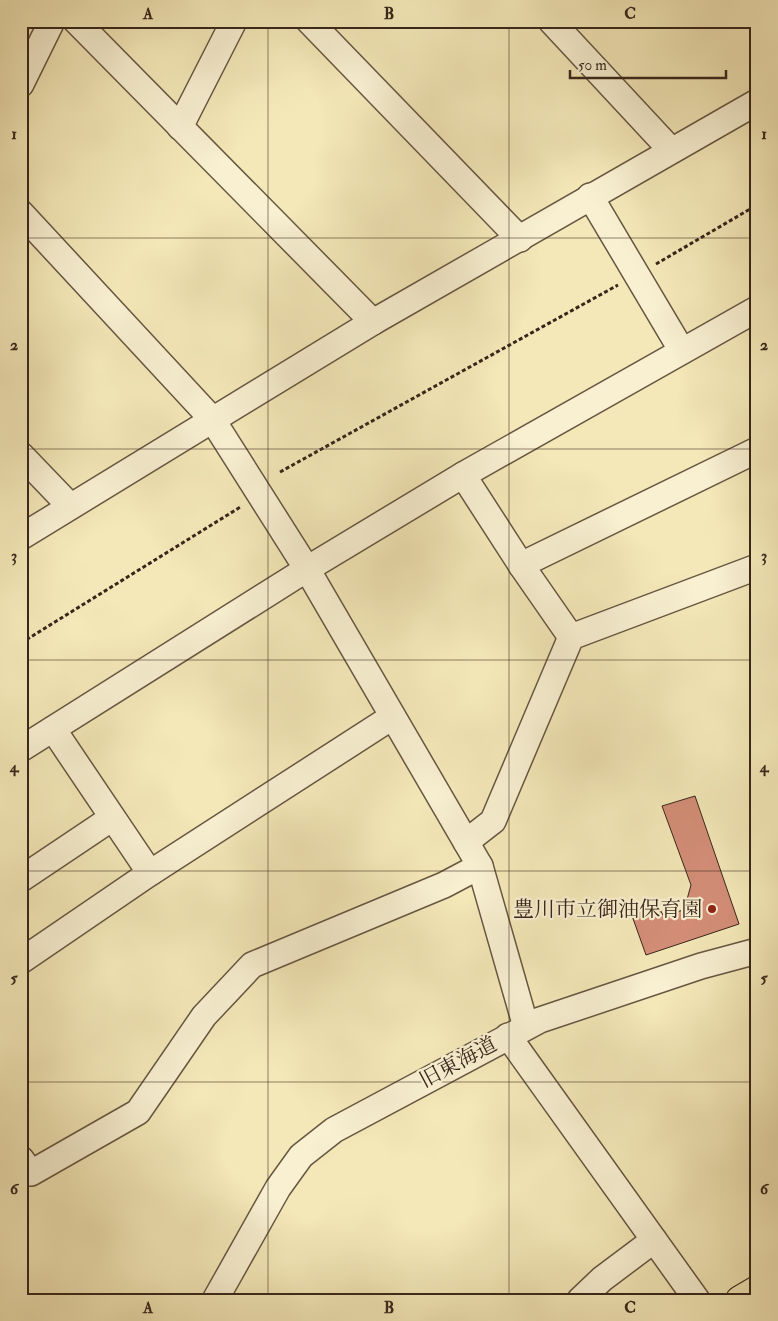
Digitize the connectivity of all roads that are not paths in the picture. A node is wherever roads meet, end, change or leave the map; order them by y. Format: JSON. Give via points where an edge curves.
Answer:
{"nodes":[{"id":1,"x":52,"y":21,"type":"edge"},
{"id":2,"x":76,"y":21,"type":"edge"},
{"id":3,"x":234,"y":21,"type":"edge"},
{"id":4,"x":309,"y":21,"type":"edge"},
{"id":5,"x":551,"y":21,"type":"edge"},
{"id":6,"x":21,"y":84,"type":"edge"},
{"id":7,"x":757,"y":102,"type":"edge"},
{"id":8,"x":180,"y":127,"type":"junction"},
{"id":9,"x":672,"y":150,"type":"junction"},
{"id":10,"x":590,"y":196,"type":"junction"},
{"id":11,"x":21,"y":213,"type":"edge"},
{"id":12,"x":520,"y":238,"type":"junction"},
{"id":13,"x":757,"y":309,"type":"edge"},
{"id":14,"x":373,"y":322,"type":"junction"},
{"id":15,"x":682,"y":351,"type":"junction"},
{"id":16,"x":212,"y":419,"type":"junction"},
{"id":17,"x":757,"y":450,"type":"edge"},
{"id":18,"x":21,"y":455,"type":"edge"},
{"id":19,"x":463,"y":475,"type":"junction"},
{"id":20,"x":70,"y":506,"type":"junction"},
{"id":21,"x":21,"y":537,"type":"edge"},
{"id":22,"x":521,"y":565,"type":"junction"},
{"id":23,"x":757,"y":567,"type":"edge"},
{"id":24,"x":307,"y":569,"type":"junction"},
{"id":25,"x":571,"y":637,"type":"junction"},
{"id":26,"x":392,"y":717,"type":"junction"},
{"id":27,"x":53,"y":729,"type":"junction"},
{"id":28,"x":21,"y":749,"type":"edge"},
{"id":29,"x":112,"y":818,"type":"junction"},
{"id":30,"x":466,"y":842,"type":"junction"},
{"id":31,"x":480,"y":866,"type":"junction"},
{"id":32,"x":150,"y":873,"type":"junction"},
{"id":33,"x":21,"y":879,"type":"edge"},
{"id":34,"x":757,"y":951,"type":"edge"},
{"id":35,"x":21,"y":961,"type":"edge"},
{"id":36,"x":517,"y":1031,"type":"junction"},
{"id":37,"x":24,"y":1170,"type":"edge"},
{"id":38,"x":654,"y":1240,"type":"junction"},
{"id":39,"x":757,"y":1290,"type":"edge"},
{"id":40,"x":215,"y":1300,"type":"edge"},
{"id":41,"x":580,"y":1300,"type":"edge"},
{"id":42,"x":697,"y":1300,"type":"edge"},
{"id":43,"x":740,"y":1300,"type":"edge"}],
"edges":[{"from":1,"to":6,"type":"street"},
{"from":2,"to":8,"type":"street"},
{"from":3,"to":8,"type":"street"},
{"from":4,"to":12,"type":"street"},
{"from":5,"to":9,"type":"street"},
{"from":7,"to":9,"type":"street"},
{"from":8,"to":14,"type":"street"},
{"from":9,"to":10,"type":"street"},
{"from":10,"to":12,"type":"street"},
{"from":10,"to":15,"type":"street"},
{"from":11,"to":16,"type":"street"},
{"from":12,"to":14,"type":"street"},
{"from":13,"to":15,"type":"street"},
{"from":14,"to":16,"type":"street"},
{"from":15,"to":19,"type":"street"},
{"from":16,"to":20,"type":"street"},
{"from":16,"to":24,"type":"street"},
{"from":17,"to":22,"type":"street"},
{"from":18,"to":20,"type":"street"},
{"from":19,"to":22,"type":"street"},
{"from":19,"to":24,"type":"street"},
{"from":20,"to":21,"type":"street"},
{"from":22,"to":25,"type":"street"},
{"from":23,"to":25,"type":"street"},
{"from":24,"to":26,"type":"street"},
{"from":24,"to":27,"type":"street"},
{"from":25,"to":30,"type":"street","via":[[493,822]]},
{"from":26,"to":30,"type":"street"},
{"from":26,"to":32,"type":"street"},
{"from":27,"to":28,"type":"street"},
{"from":27,"to":29,"type":"street"},
{"from":29,"to":32,"type":"street"},
{"from":29,"to":33,"type":"street"},
{"from":30,"to":31,"type":"street"},
{"from":31,"to":36,"type":"street"},
{"from":31,"to":37,"type":"street","via":[[444,885],[252,965],[204,1016],[138,1112]]},
{"from":32,"to":35,"type":"street"},
{"from":34,"to":36,"type":"street","via":[[701,966],[540,1020]]},
{"from":36,"to":38,"type":"street","name":"旧東海道"},
{"from":36,"to":40,"type":"street","name":"旧東海道","via":[[334,1130],[301,1156],[267,1205]]},
{"from":38,"to":41,"type":"street"},
{"from":38,"to":42,"type":"street","name":"旧東海道"},
{"from":39,"to":43,"type":"main road"}]}
